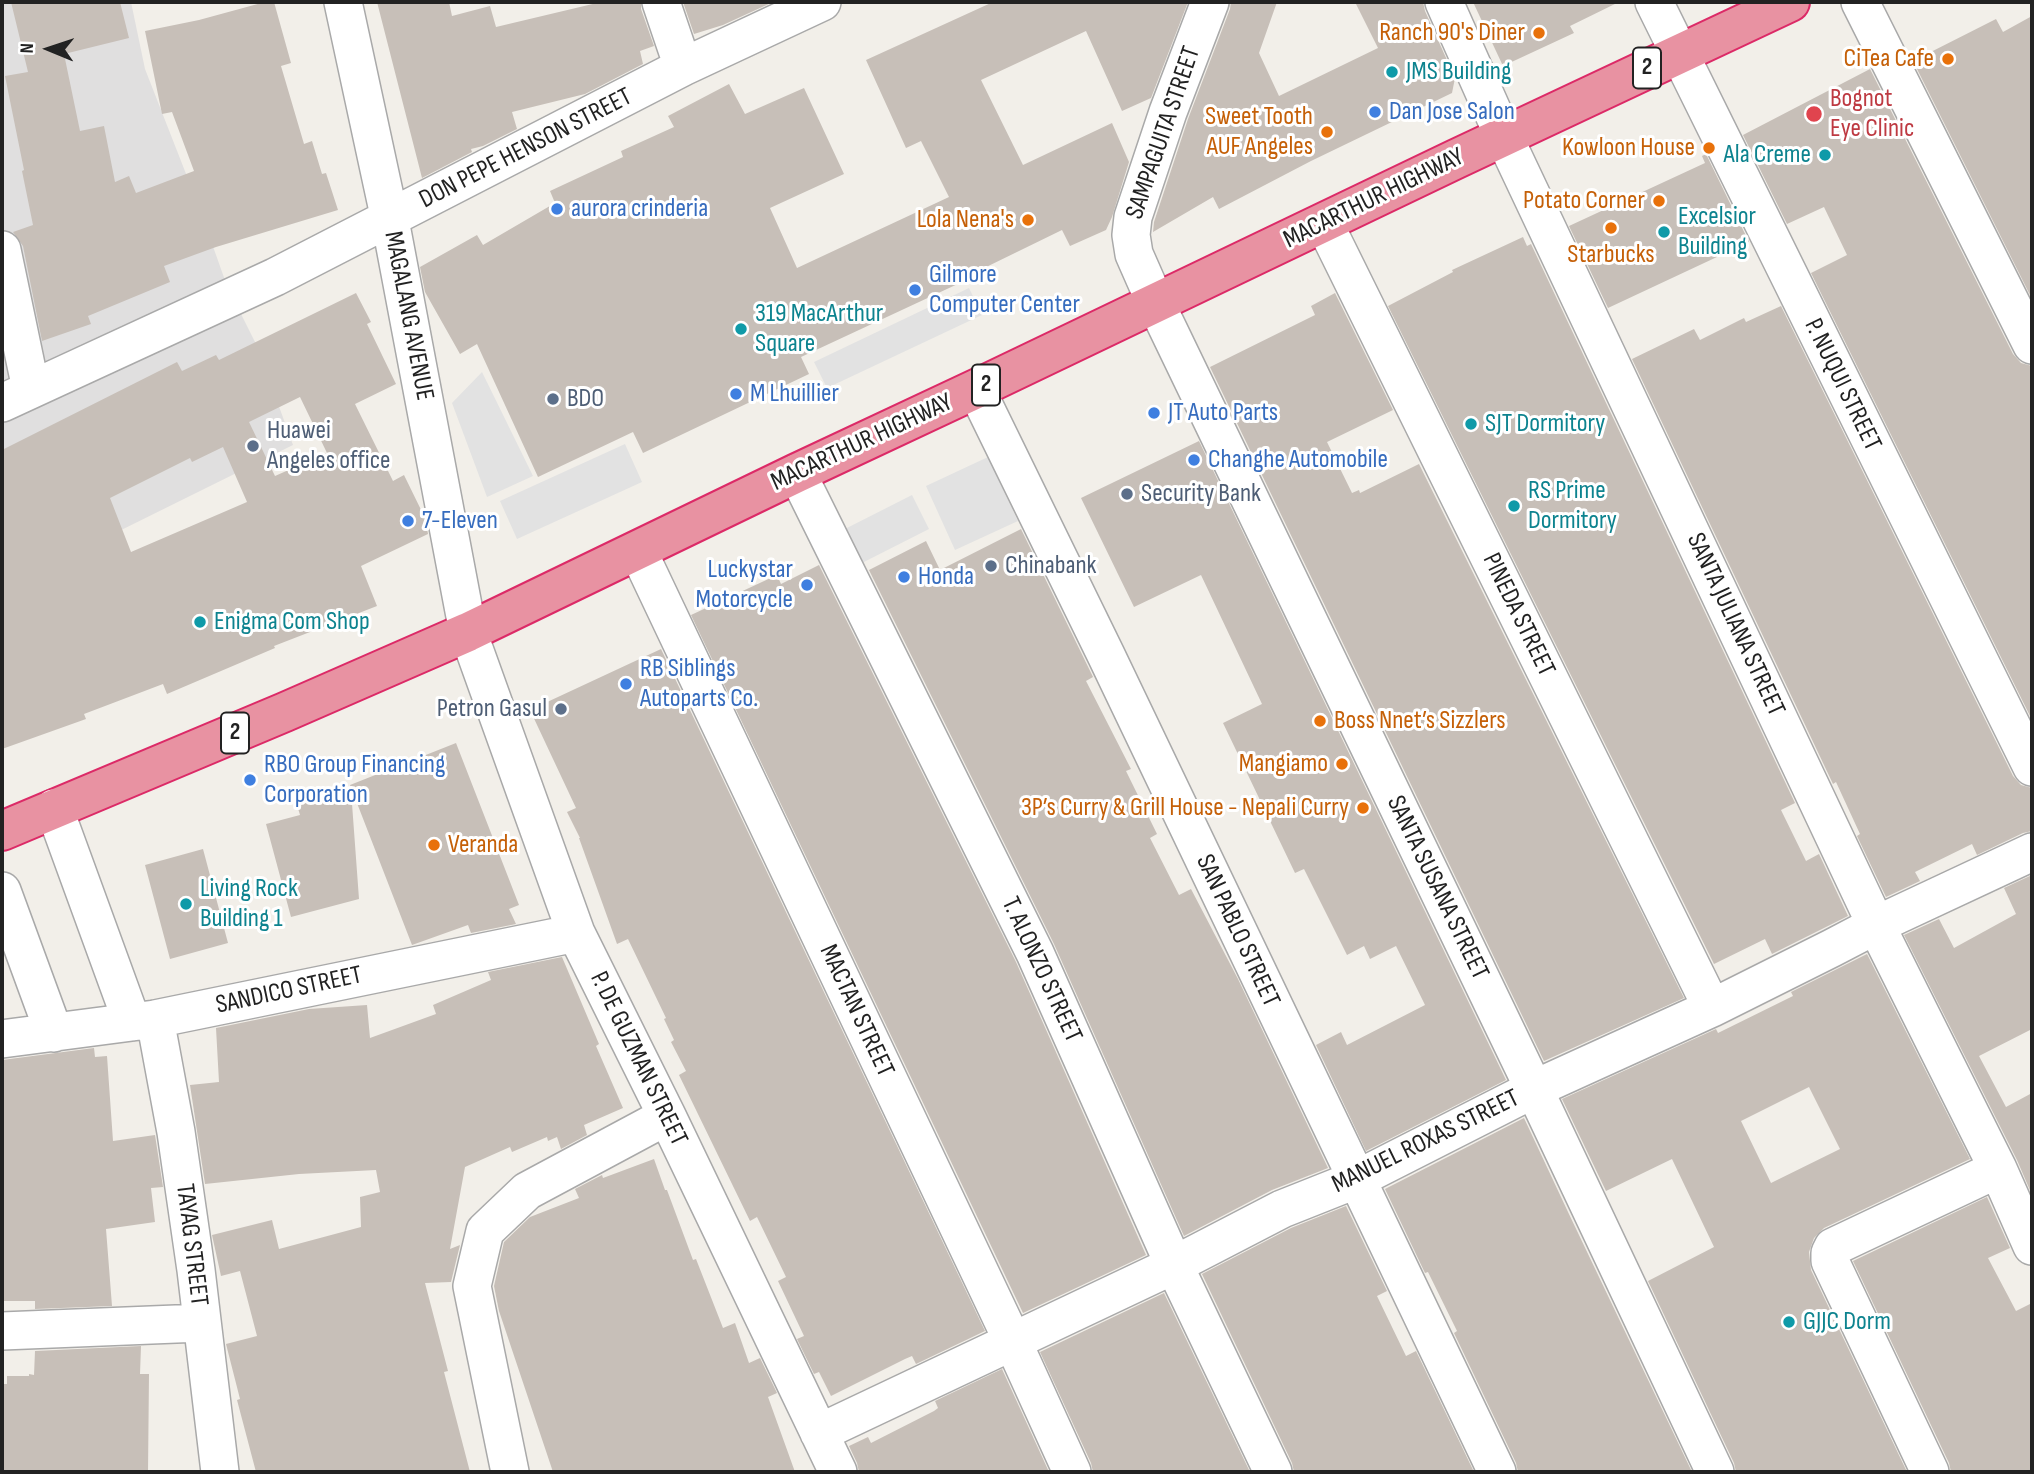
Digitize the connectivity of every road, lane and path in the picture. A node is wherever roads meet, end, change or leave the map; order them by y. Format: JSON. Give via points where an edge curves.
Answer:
{"nodes":[{"id":1,"x":343,"y":2,"type":"edge"},
{"id":2,"x":661,"y":2,"type":"edge"},
{"id":3,"x":821,"y":2,"type":"edge"},
{"id":4,"x":1210,"y":2,"type":"edge"},
{"id":5,"x":1444,"y":2,"type":"edge"},
{"id":6,"x":1654,"y":2,"type":"edge"},
{"id":7,"x":1790,"y":2,"type":"edge"},
{"id":8,"x":1860,"y":2,"type":"edge"},
{"id":9,"x":1678,"y":53,"type":"junction"},
{"id":10,"x":683,"y":67,"type":"junction"},
{"id":11,"x":1504,"y":136,"type":"junction"},
{"id":12,"x":390,"y":219,"type":"junction"},
{"id":13,"x":1324,"y":223,"type":"junction"},
{"id":14,"x":2,"y":250,"type":"edge"},
{"id":15,"x":1156,"y":304,"type":"junction"},
{"id":16,"x":2032,"y":345,"type":"edge"},
{"id":17,"x":976,"y":390,"type":"junction"},
{"id":18,"x":17,"y":396,"type":"edge"},
{"id":19,"x":797,"y":473,"type":"junction"},
{"id":20,"x":638,"y":551,"type":"junction"},
{"id":21,"x":468,"y":632,"type":"junction"},
{"id":22,"x":2032,"y":767,"type":"edge"},
{"id":23,"x":54,"y":808,"type":"junction"},
{"id":24,"x":2,"y":831,"type":"edge"},
{"id":25,"x":2032,"y":852,"type":"edge"},
{"id":26,"x":2,"y":891,"type":"edge"},
{"id":27,"x":1875,"y":925,"type":"junction"},
{"id":28,"x":576,"y":933,"type":"junction"},
{"id":29,"x":1712,"y":1008,"type":"junction"},
{"id":30,"x":144,"y":1020,"type":"junction"},
{"id":31,"x":54,"y":1032,"type":"junction"},
{"id":32,"x":2,"y":1040,"type":"edge"},
{"id":33,"x":1534,"y":1089,"type":"junction"},
{"id":34,"x":667,"y":1116,"type":"junction"},
{"id":35,"x":1998,"y":1170,"type":"junction"},
{"id":36,"x":1356,"y":1180,"type":"junction"},
{"id":37,"x":2032,"y":1246,"type":"edge"},
{"id":38,"x":1174,"y":1265,"type":"junction"},
{"id":39,"x":201,"y":1323,"type":"junction"},
{"id":40,"x":2,"y":1331,"type":"edge"},
{"id":41,"x":1012,"y":1340,"type":"junction"},
{"id":42,"x":820,"y":1433,"type":"junction"},
{"id":43,"x":220,"y":1472,"type":"edge"},
{"id":44,"x":510,"y":1472,"type":"edge"},
{"id":45,"x":838,"y":1472,"type":"edge"},
{"id":46,"x":1072,"y":1472,"type":"edge"},
{"id":47,"x":1272,"y":1472,"type":"edge"},
{"id":48,"x":1497,"y":1472,"type":"edge"},
{"id":49,"x":1715,"y":1472,"type":"edge"},
{"id":50,"x":1930,"y":1472,"type":"edge"}],
"edges":[{"from":1,"to":12,"type":"street","name":"MAGALANG AVENUE"},
{"from":2,"to":10,"type":"street"},
{"from":3,"to":10,"type":"street","name":"DON PEPE HENSON STREET"},
{"from":4,"to":15,"type":"street","name":"SAMPAGUITA STREET","via":[[1133,217],[1135,254]]},
{"from":5,"to":11,"type":"street","name":"SANTA JULIANA STREET"},
{"from":6,"to":9,"type":"street","name":"P. NUQUI STREET"},
{"from":7,"to":9,"type":"highway","name":"MACARTHUR HIGHWAY","number":"2"},
{"from":8,"to":16,"type":"street"},
{"from":9,"to":11,"type":"highway","name":"MACARTHUR HIGHWAY","number":"2"},
{"from":9,"to":22,"type":"street","name":"P. NUQUI STREET"},
{"from":10,"to":12,"type":"street","name":"DON PEPE HENSON STREET"},
{"from":11,"to":13,"type":"highway","name":"MACARTHUR HIGHWAY","number":"2"},
{"from":11,"to":27,"type":"street","name":"SANTA JULIANA STREET"},
{"from":12,"to":18,"type":"street","name":"DON PEPE HENSON STREET"},
{"from":12,"to":21,"type":"street","name":"MAGALANG AVENUE"},
{"from":13,"to":15,"type":"highway","name":"MACARTHUR HIGHWAY","number":"2"},
{"from":13,"to":29,"type":"street","name":"PINEDA STREET"},
{"from":14,"to":18,"type":"street"},
{"from":15,"to":17,"type":"highway","name":"MACARTHUR HIGHWAY","number":"2"},
{"from":15,"to":33,"type":"street","name":"SANTA SUSANA STREET"},
{"from":17,"to":19,"type":"highway","name":"MACARTHUR HIGHWAY","number":"2"},
{"from":17,"to":36,"type":"street","name":"SAN PABLO STREET"},
{"from":19,"to":20,"type":"highway","name":"MACARTHUR HIGHWAY","number":"2"},
{"from":19,"to":38,"type":"street","name":"T. ALONZO STREET","via":[[1035,953]]},
{"from":20,"to":21,"type":"highway","name":"MACARTHUR HIGHWAY","number":"2"},
{"from":20,"to":41,"type":"street","name":"MACTAN STREET"},
{"from":21,"to":23,"type":"highway","name":"MACARTHUR HIGHWAY","number":"2"},
{"from":21,"to":28,"type":"street","name":"P. DE GUZMAN STREET"},
{"from":23,"to":24,"type":"highway","name":"MACARTHUR HIGHWAY","number":"2"},
{"from":23,"to":30,"type":"street","name":"TAYAG STREET"},
{"from":25,"to":27,"type":"street","name":"MANUEL ROXAS STREET"},
{"from":26,"to":31,"type":"street"},
{"from":27,"to":29,"type":"street","name":"MANUEL ROXAS STREET"},
{"from":27,"to":35,"type":"street","name":"SANTA JULIANA STREET"},
{"from":28,"to":30,"type":"street","name":"SANDICO STREET"},
{"from":28,"to":34,"type":"street","name":"P. DE GUZMAN STREET"},
{"from":29,"to":33,"type":"street","name":"MANUEL ROXAS STREET"},
{"from":30,"to":31,"type":"street","name":"SANDICO STREET"},
{"from":30,"to":39,"type":"street","name":"TAYAG STREET","via":[[178,1146]]},
{"from":31,"to":32,"type":"street","name":"SANDICO STREET"},
{"from":33,"to":36,"type":"street","name":"MANUEL ROXAS STREET"},
{"from":33,"to":49,"type":"street","name":"SANTA SUSANA STREET"},
{"from":34,"to":42,"type":"street","name":"P. DE GUZMAN STREET"},
{"from":34,"to":44,"type":"street","via":[[527,1191],[485,1231],[472,1286]]},
{"from":35,"to":37,"type":"street","name":"SANTA JULIANA STREET"},
{"from":35,"to":50,"type":"street","via":[[1833,1247],[1830,1253]]},
{"from":36,"to":38,"type":"street","name":"MANUEL ROXAS STREET","via":[[1282,1209]]},
{"from":36,"to":48,"type":"street","name":"SAN PABLO STREET"},
{"from":38,"to":41,"type":"street","name":"MANUEL ROXAS STREET"},
{"from":38,"to":47,"type":"street","name":"T. ALONZO STREET"},
{"from":39,"to":40,"type":"street"},
{"from":39,"to":43,"type":"street","name":"TAYAG STREET"},
{"from":41,"to":42,"type":"street","name":"MANUEL ROXAS STREET"},
{"from":41,"to":46,"type":"street","name":"MACTAN STREET"},
{"from":42,"to":45,"type":"street","name":"P. DE GUZMAN STREET"}]}
